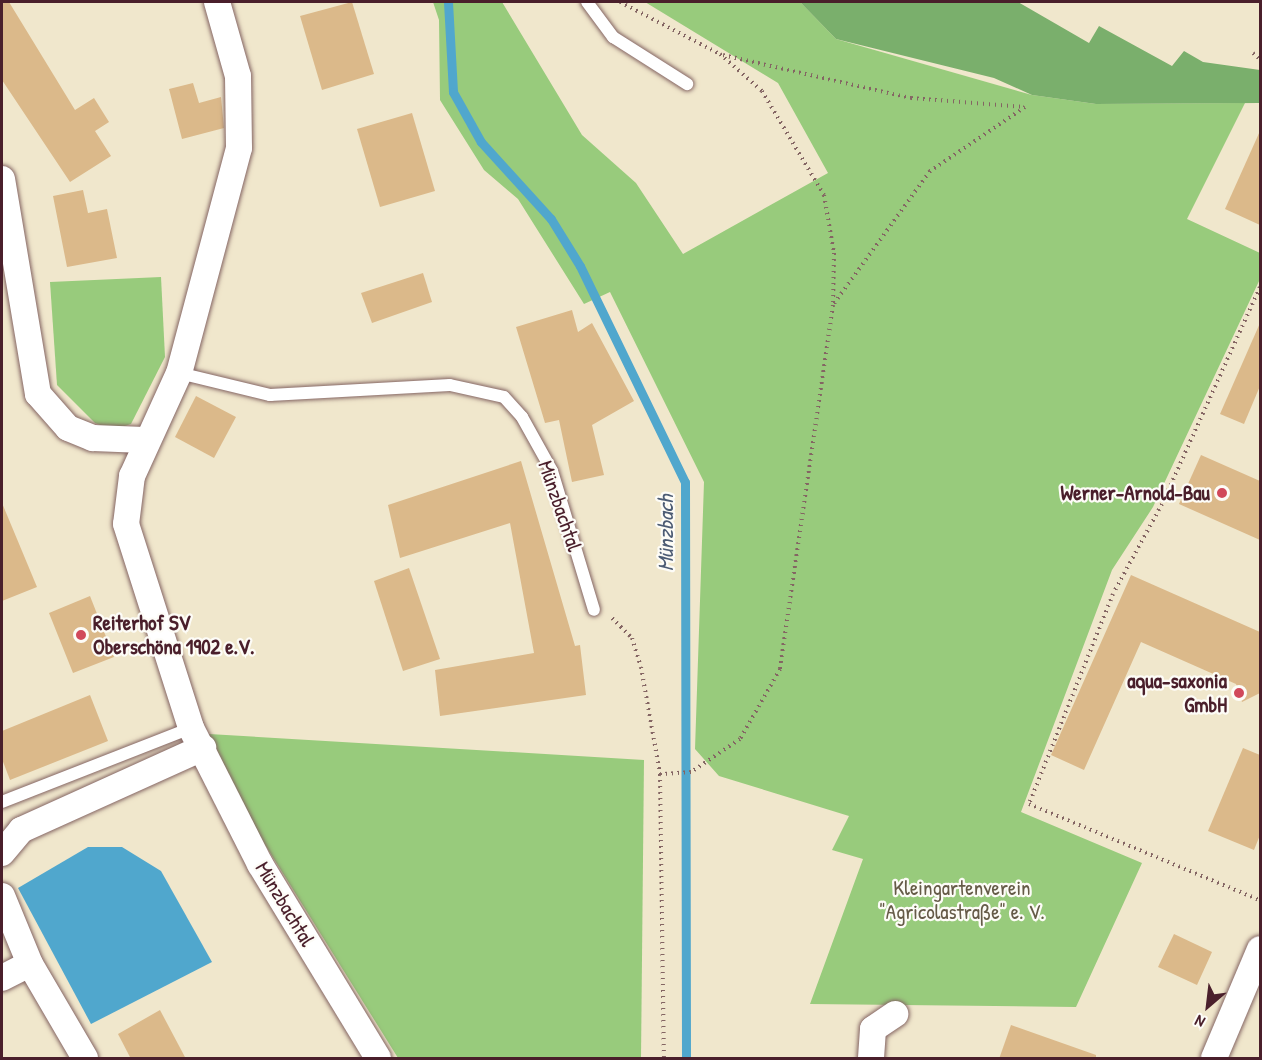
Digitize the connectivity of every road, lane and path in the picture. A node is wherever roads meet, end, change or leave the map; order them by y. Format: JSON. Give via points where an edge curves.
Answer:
{"nodes":[{"id":1,"x":217,"y":2,"type":"edge"},
{"id":2,"x":587,"y":2,"type":"edge"},
{"id":3,"x":620,"y":2,"type":"edge"},
{"id":4,"x":1253,"y":53,"type":"dead end"},
{"id":5,"x":720,"y":54,"type":"junction"},
{"id":6,"x":1260,"y":59,"type":"edge"},
{"id":7,"x":687,"y":84,"type":"dead end"},
{"id":8,"x":2,"y":179,"type":"edge"},
{"id":9,"x":1260,"y":287,"type":"edge"},
{"id":10,"x":12,"y":290,"type":"edge"},
{"id":11,"x":833,"y":305,"type":"junction"},
{"id":12,"x":179,"y":374,"type":"junction"},
{"id":13,"x":144,"y":440,"type":"junction"},
{"id":14,"x":594,"y":610,"type":"joint"},
{"id":15,"x":197,"y":738,"type":"junction"},
{"id":16,"x":660,"y":774,"type":"junction"},
{"id":17,"x":2,"y":802,"type":"edge"},
{"id":18,"x":2,"y":853,"type":"edge"},
{"id":19,"x":2,"y":896,"type":"edge"},
{"id":20,"x":1260,"y":900,"type":"edge"},
{"id":21,"x":1260,"y":949,"type":"edge"},
{"id":22,"x":30,"y":964,"type":"junction"},
{"id":23,"x":2,"y":978,"type":"edge"},
{"id":24,"x":895,"y":1014,"type":"dead end"},
{"id":25,"x":85,"y":1059,"type":"edge"},
{"id":26,"x":378,"y":1059,"type":"edge"},
{"id":27,"x":664,"y":1059,"type":"edge"},
{"id":28,"x":871,"y":1059,"type":"edge"},
{"id":29,"x":1214,"y":1059,"type":"edge"}],
"edges":[{"from":1,"to":12,"type":"street","name":"Münzbachtal","via":[[238,76],[239,148]]},
{"from":2,"to":7,"type":"lane","via":[[613,37]]},
{"from":3,"to":5,"type":"path"},
{"from":4,"to":6,"type":"path"},
{"from":5,"to":11,"type":"path","via":[[762,92],[825,195],[834,253]]},
{"from":5,"to":11,"type":"path","via":[[911,98],[1025,107],[930,171]]},
{"from":8,"to":10,"type":"street"},
{"from":9,"to":20,"type":"path","via":[[1162,504],[1113,594],[1029,804]]},
{"from":10,"to":13,"type":"street","via":[[33,374],[51,414],[93,438]]},
{"from":11,"to":16,"type":"path","via":[[780,669],[740,739],[692,772]]},
{"from":12,"to":13,"type":"street","name":"Münzbachtal"},
{"from":12,"to":14,"type":"lane","name":"Münzbachtal","via":[[270,395],[450,386],[504,397],[522,417],[552,471]]},
{"from":13,"to":15,"type":"street","name":"Münzbachtal","via":[[132,476],[126,524]]},
{"from":14,"to":16,"type":"path","via":[[612,618],[632,638]]},
{"from":15,"to":17,"type":"lane"},
{"from":15,"to":18,"type":"street","via":[[21,830]]},
{"from":15,"to":26,"type":"street","name":"Münzbachtal","via":[[260,864]]},
{"from":16,"to":27,"type":"path"},
{"from":19,"to":22,"type":"street"},
{"from":21,"to":29,"type":"street"},
{"from":22,"to":23,"type":"street"},
{"from":22,"to":25,"type":"street"},
{"from":24,"to":28,"type":"street","via":[[873,1029]]}]}
